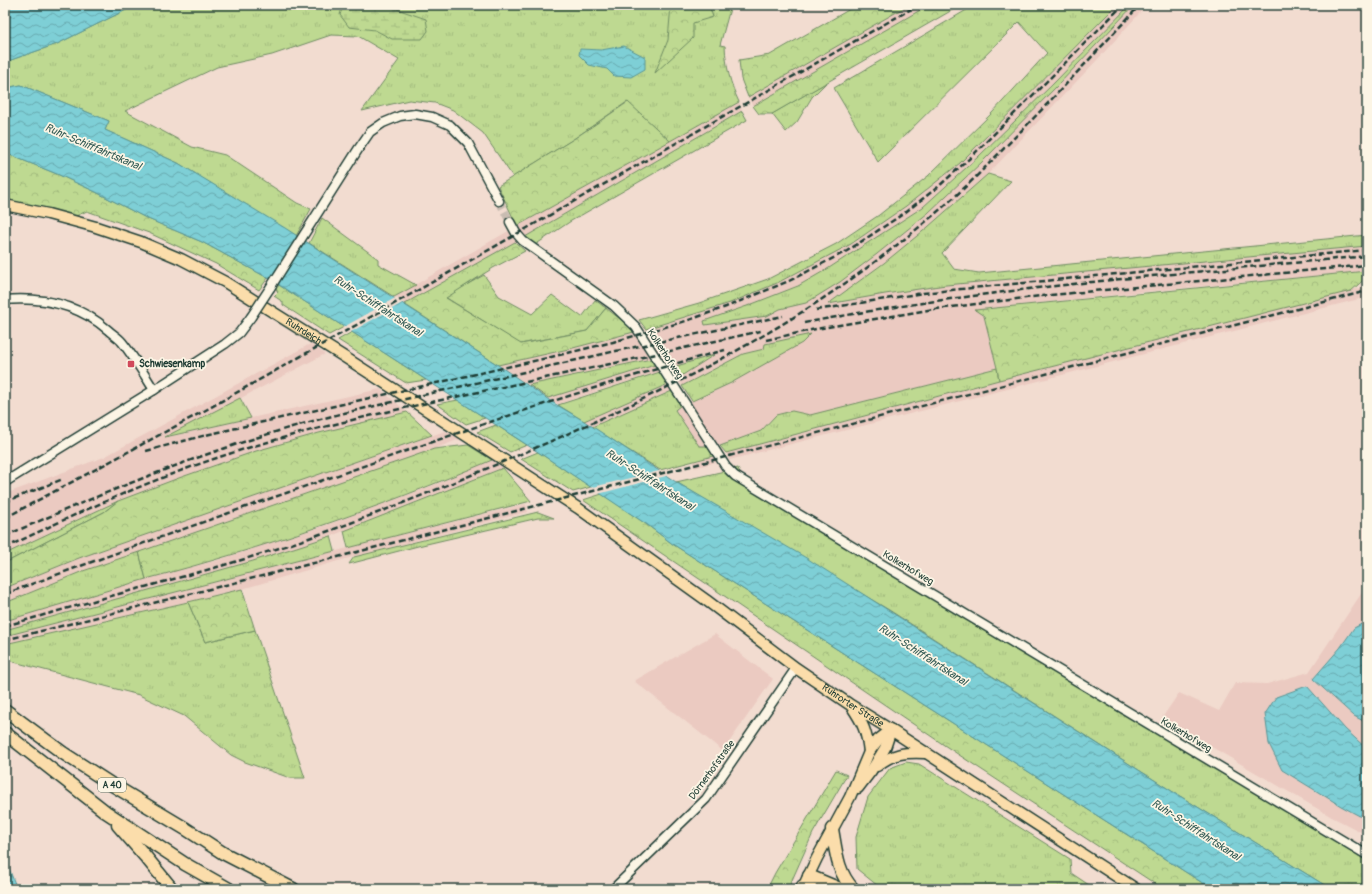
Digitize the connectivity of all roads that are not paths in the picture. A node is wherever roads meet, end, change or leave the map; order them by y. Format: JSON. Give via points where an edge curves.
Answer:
{"nodes":[{"id":1,"x":499,"y":200,"type":"tunnel mouth"},
{"id":2,"x":5,"y":205,"type":"edge"},
{"id":3,"x":510,"y":222,"type":"tunnel mouth"},
{"id":4,"x":5,"y":300,"type":"edge"},
{"id":5,"x":154,"y":390,"type":"junction"},
{"id":6,"x":5,"y":482,"type":"edge"},
{"id":7,"x":578,"y":508,"type":"joint"},
{"id":8,"x":796,"y":668,"type":"junction"},
{"id":9,"x":849,"y":704,"type":"junction"},
{"id":10,"x":5,"y":710,"type":"edge"},
{"id":11,"x":891,"y":730,"type":"junction"},
{"id":12,"x":5,"y":733,"type":"edge"},
{"id":13,"x":869,"y":752,"type":"junction"},
{"id":14,"x":926,"y":753,"type":"junction"},
{"id":15,"x":871,"y":771,"type":"junction"},
{"id":16,"x":850,"y":797,"type":"junction"},
{"id":17,"x":106,"y":812,"type":"junction"},
{"id":18,"x":832,"y":829,"type":"junction"},
{"id":19,"x":1367,"y":855,"type":"edge"},
{"id":20,"x":806,"y":885,"type":"edge"},
{"id":21,"x":172,"y":889,"type":"edge"},
{"id":22,"x":229,"y":889,"type":"edge"},
{"id":23,"x":293,"y":889,"type":"edge"},
{"id":24,"x":613,"y":889,"type":"edge"},
{"id":25,"x":840,"y":889,"type":"edge"},
{"id":26,"x":853,"y":889,"type":"edge"},
{"id":27,"x":1136,"y":889,"type":"edge"}],
"edges":[{"from":1,"to":5,"type":"street","bridge":true,"via":[[468,143],[450,125],[432,117],[415,114],[400,116],[383,123],[370,132],[359,148],[239,333]]},
{"from":2,"to":7,"type":"main road","name":"Ruhrdeich","via":[[96,227],[141,242],[225,282]]},
{"from":3,"to":19,"type":"street","name":"Kolkerhofweg","via":[[523,241],[614,306],[636,328],[726,467],[735,476]]},
{"from":4,"to":5,"type":"street","via":[[48,301],[75,309],[99,322],[121,341]]},
{"from":5,"to":6,"type":"street"},
{"from":7,"to":8,"type":"main road","name":"Ruhrorter Straße"},
{"from":8,"to":9,"type":"main road","name":"Ruhrorter Straße"},
{"from":8,"to":24,"type":"street","name":"Dörnerhofstraße","via":[[706,799]]},
{"from":9,"to":11,"type":"main road","name":"Ruhrorter Straße"},
{"from":9,"to":13,"type":"main road","via":[[867,735]]},
{"from":10,"to":23,"type":"highway","number":"A 40","via":[[110,784],[223,853]]},
{"from":11,"to":13,"type":"main road","via":[[878,740]]},
{"from":11,"to":14,"type":"main road","name":"Ruhrorter Straße"},
{"from":11,"to":15,"type":"main road","via":[[885,748]]},
{"from":12,"to":17,"type":"highway","number":"A 40"},
{"from":13,"to":16,"type":"main road"},
{"from":14,"to":15,"type":"main road","via":[[909,752],[895,755]]},
{"from":14,"to":27,"type":"main road","name":"Ruhrorter Straße"},
{"from":15,"to":16,"type":"main road"},
{"from":16,"to":18,"type":"main road"},
{"from":17,"to":21,"type":"highway"},
{"from":17,"to":22,"type":"highway","number":"A 40","via":[[185,864]]},
{"from":18,"to":20,"type":"main road"},
{"from":18,"to":26,"type":"highway","via":[[839,866]]},
{"from":20,"to":25,"type":"highway"}]}
